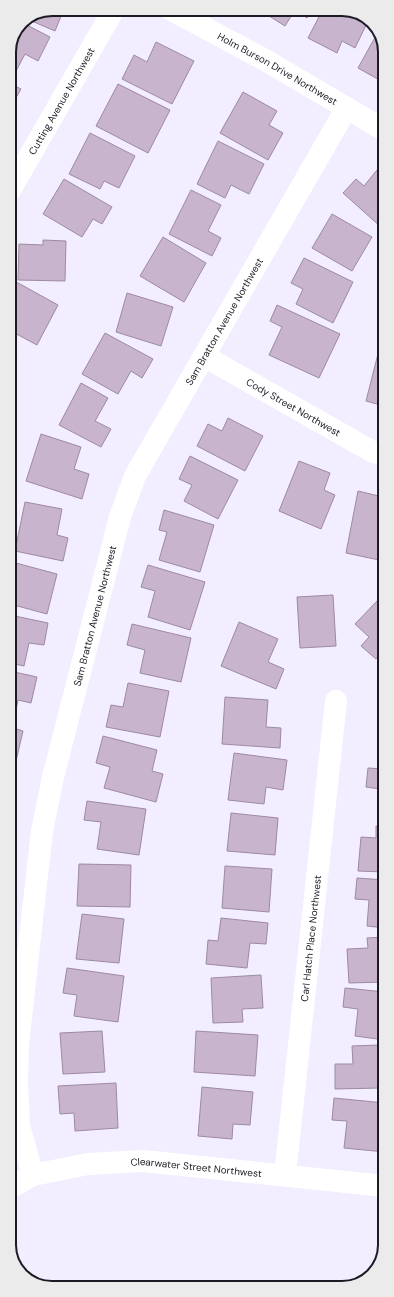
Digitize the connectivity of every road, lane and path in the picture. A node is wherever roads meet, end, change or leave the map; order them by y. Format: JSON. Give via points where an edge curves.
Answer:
{"nodes":[{"id":1,"x":110,"y":16,"type":"edge"},
{"id":2,"x":183,"y":16,"type":"edge"},
{"id":3,"x":346,"y":109,"type":"junction"},
{"id":4,"x":378,"y":127,"type":"edge"},
{"id":5,"x":16,"y":180,"type":"edge"},
{"id":6,"x":204,"y":356,"type":"junction"},
{"id":7,"x":378,"y":453,"type":"edge"},
{"id":8,"x":336,"y":701,"type":"dead end"},
{"id":9,"x":33,"y":1175,"type":"junction"},
{"id":10,"x":286,"y":1175,"type":"junction"},
{"id":11,"x":16,"y":1185,"type":"edge"},
{"id":12,"x":378,"y":1185,"type":"edge"}],
"edges":[{"from":1,"to":5,"type":"street","name":"Cutting Avenue Northwest"},
{"from":2,"to":3,"type":"street","name":"Holm Burson Drive Northwest","via":[[265,60]]},
{"from":3,"to":4,"type":"street","name":"Holm Burson Drive Northwest"},
{"from":3,"to":6,"type":"street","name":"Sam Bratton Avenue Northwest"},
{"from":6,"to":7,"type":"street","name":"Cody Street Northwest"},
{"from":6,"to":9,"type":"street","name":"Sam Bratton Avenue Northwest","via":[[134,476],[120,517],[42,831],[18,1044],[17,1081],[19,1126]]},
{"from":8,"to":10,"type":"street","name":"Carl Hatch Place Northwest"},
{"from":9,"to":10,"type":"street","name":"Clearwater Street Northwest","via":[[88,1164],[143,1161]]},
{"from":9,"to":11,"type":"street","name":"Clearwater Street Northwest"},
{"from":10,"to":12,"type":"street","name":"Clearwater Street Northwest"}]}
